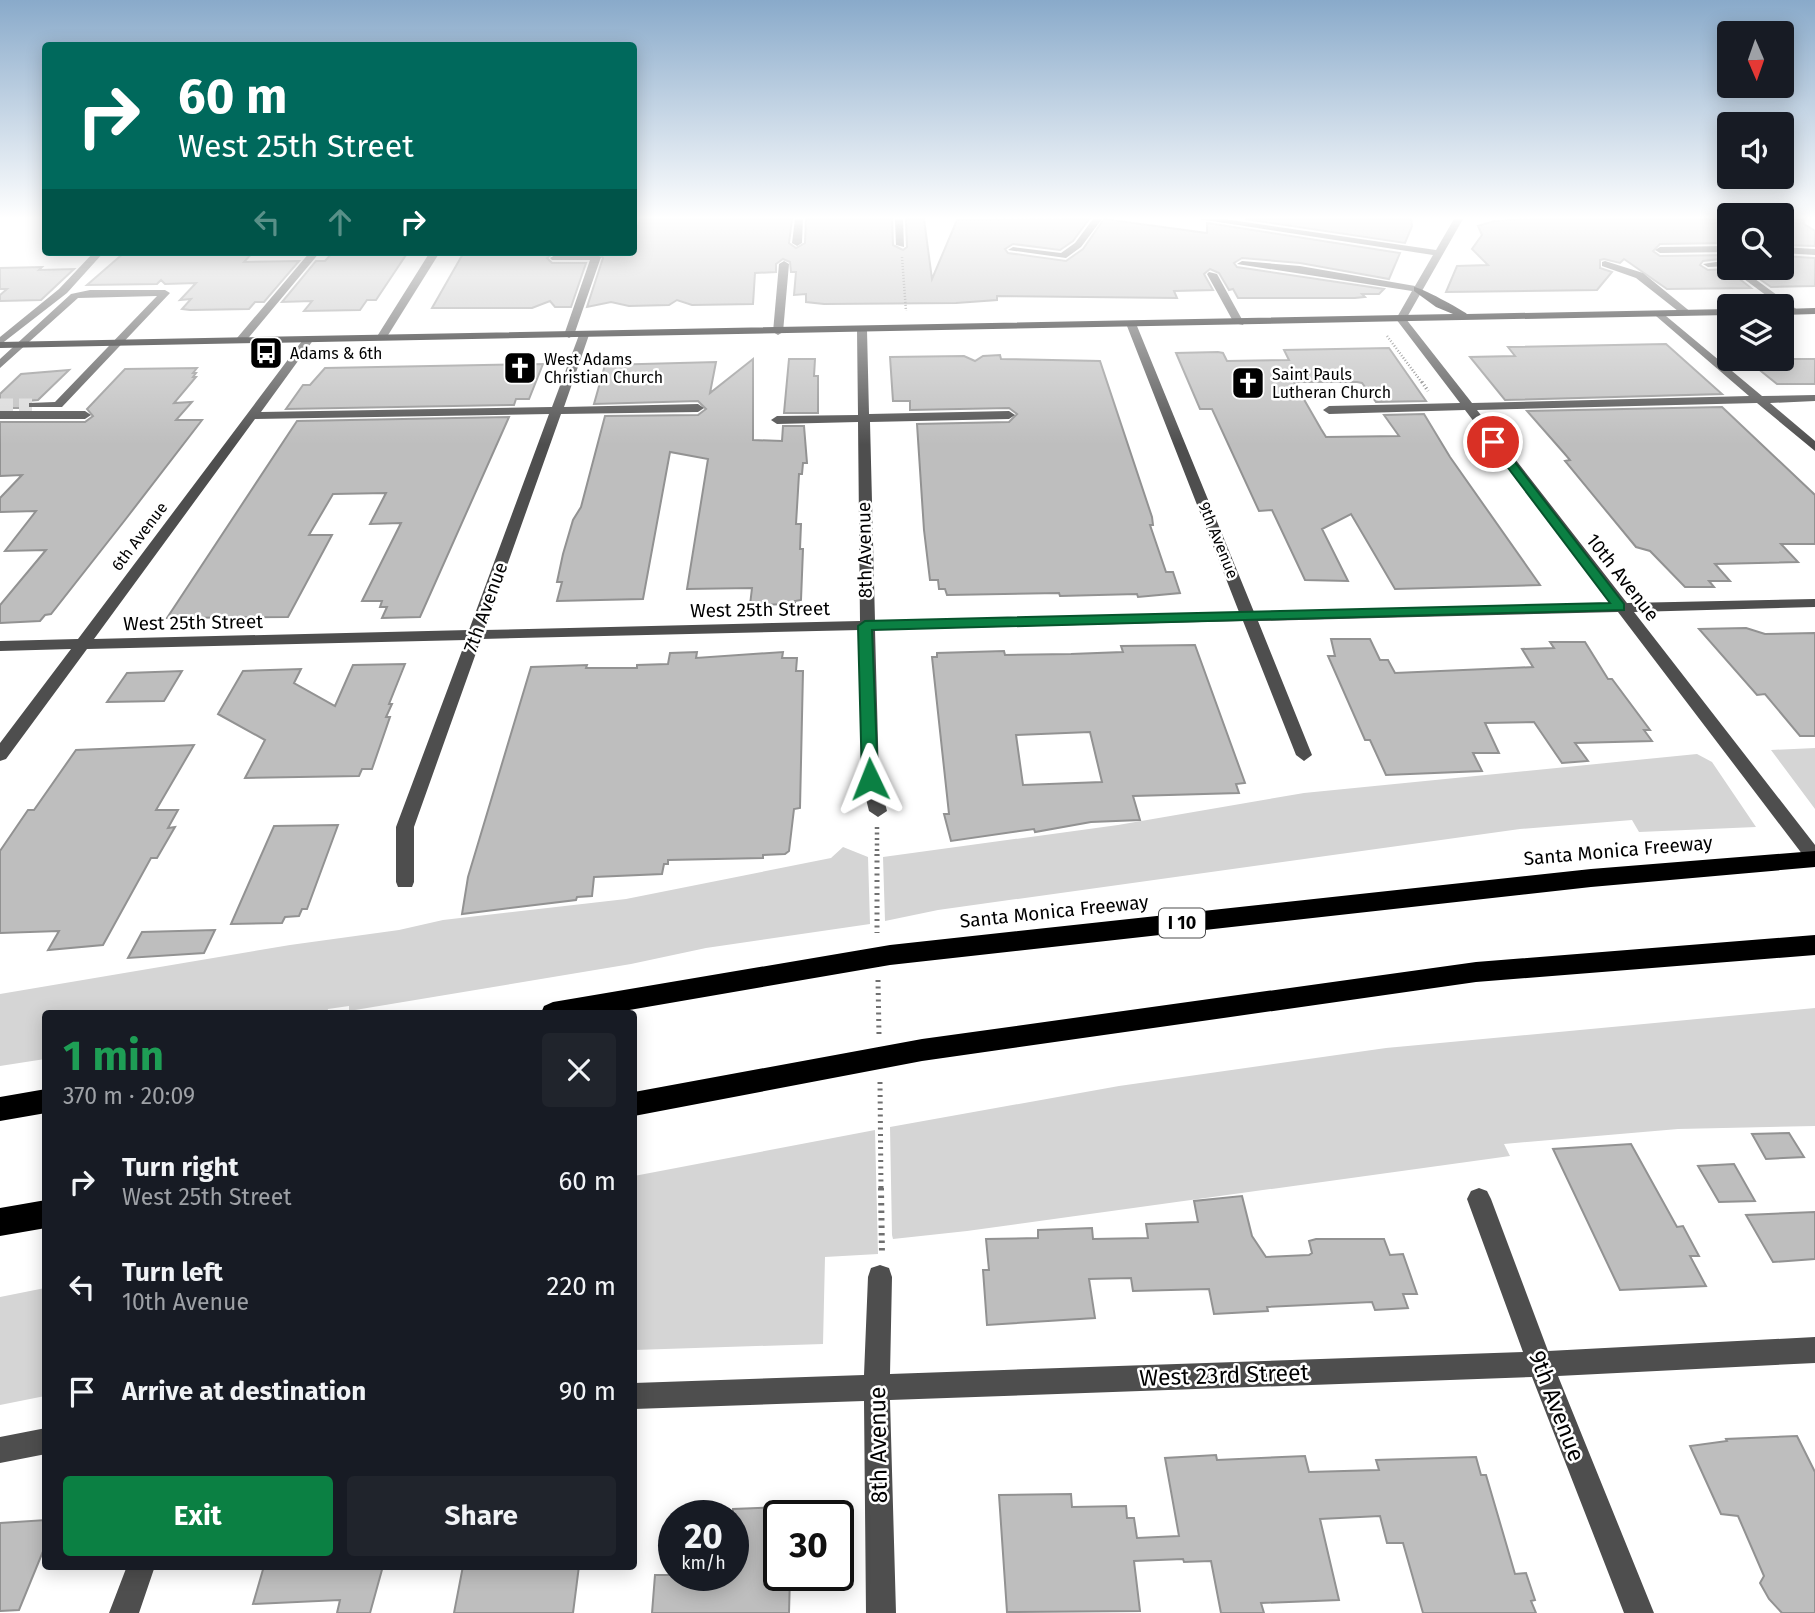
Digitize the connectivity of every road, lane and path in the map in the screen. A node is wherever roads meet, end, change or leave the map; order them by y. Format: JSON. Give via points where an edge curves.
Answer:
{"nodes":[{"id":1,"x":58,"y":294,"type":"edge"},
{"id":2,"x":84,"y":294,"type":"edge"},
{"id":3,"x":164,"y":294,"type":"edge"},
{"id":4,"x":279,"y":294,"type":"edge"},
{"id":5,"x":408,"y":294,"type":"edge"},
{"id":6,"x":586,"y":294,"type":"edge"},
{"id":7,"x":781,"y":294,"type":"edge"},
{"id":8,"x":905,"y":294,"type":"edge"},
{"id":9,"x":1223,"y":294,"type":"edge"},
{"id":10,"x":1415,"y":294,"type":"edge"},
{"id":11,"x":1425,"y":294,"type":"edge"},
{"id":12,"x":1665,"y":294,"type":"edge"},
{"id":13,"x":1794,"y":311,"type":"edge"},
{"id":14,"x":1815,"y":311,"type":"edge"},
{"id":15,"x":1717,"y":312,"type":"edge"},
{"id":16,"x":1687,"y":313,"type":"junction"},
{"id":17,"x":1660,"y":314,"type":"junction"},
{"id":18,"x":1472,"y":317,"type":"junction"},
{"id":19,"x":1401,"y":319,"type":"junction"},
{"id":20,"x":1239,"y":323,"type":"junction"},
{"id":21,"x":1132,"y":326,"type":"junction"},
{"id":22,"x":908,"y":329,"type":"junction"},
{"id":23,"x":862,"y":330,"type":"junction"},
{"id":24,"x":778,"y":332,"type":"junction"},
{"id":25,"x":576,"y":335,"type":"junction"},
{"id":26,"x":1387,"y":336,"type":"dead end"},
{"id":27,"x":381,"y":338,"type":"junction"},
{"id":28,"x":309,"y":339,"type":"junction"},
{"id":29,"x":241,"y":340,"type":"junction"},
{"id":30,"x":120,"y":343,"type":"junction"},
{"id":31,"x":0,"y":344,"type":"edge"},
{"id":32,"x":22,"y":345,"type":"junction"},
{"id":33,"x":0,"y":365,"type":"edge"},
{"id":34,"x":1428,"y":391,"type":"dead end"},
{"id":35,"x":1815,"y":398,"type":"edge"},
{"id":36,"x":1760,"y":399,"type":"junction"},
{"id":37,"x":33,"y":405,"type":"tunnel mouth"},
{"id":38,"x":1466,"y":406,"type":"junction"},
{"id":39,"x":698,"y":408,"type":"dead end"},
{"id":40,"x":556,"y":410,"type":"junction"},
{"id":41,"x":1329,"y":410,"type":"dead end"},
{"id":42,"x":0,"y":415,"type":"edge"},
{"id":43,"x":85,"y":415,"type":"dead end"},
{"id":44,"x":1009,"y":415,"type":"dead end"},
{"id":45,"x":251,"y":416,"type":"junction"},
{"id":46,"x":863,"y":418,"type":"junction"},
{"id":47,"x":777,"y":420,"type":"dead end"},
{"id":48,"x":1815,"y":447,"type":"edge"},
{"id":49,"x":1815,"y":603,"type":"edge"},
{"id":50,"x":1619,"y":607,"type":"junction"},
{"id":51,"x":1249,"y":616,"type":"junction"},
{"id":52,"x":865,"y":626,"type":"junction"},
{"id":53,"x":475,"y":636,"type":"junction"},
{"id":54,"x":80,"y":644,"type":"junction"},
{"id":55,"x":0,"y":646,"type":"edge"},
{"id":56,"x":0,"y":755,"type":"edge"},
{"id":57,"x":1304,"y":755,"type":"dead end"},
{"id":58,"x":878,"y":811,"type":"joint"},
{"id":59,"x":875,"y":858,"type":"dead end"},
{"id":60,"x":1815,"y":859,"type":"edge"},
{"id":61,"x":405,"y":882,"type":"dead end"},
{"id":62,"x":1815,"y":945,"type":"edge"},
{"id":63,"x":570,"y":1010,"type":"edge"},
{"id":64,"x":42,"y":1102,"type":"edge"},
{"id":65,"x":637,"y":1103,"type":"edge"},
{"id":66,"x":0,"y":1109,"type":"edge"},
{"id":67,"x":1479,"y":1199,"type":"dead end"},
{"id":68,"x":42,"y":1215,"type":"edge"},
{"id":69,"x":0,"y":1222,"type":"edge"},
{"id":70,"x":880,"y":1277,"type":"dead end"},
{"id":71,"x":1815,"y":1350,"type":"edge"},
{"id":72,"x":1540,"y":1364,"type":"junction"},
{"id":73,"x":877,"y":1388,"type":"junction"},
{"id":74,"x":637,"y":1396,"type":"edge"},
{"id":75,"x":42,"y":1442,"type":"edge"},
{"id":76,"x":0,"y":1450,"type":"edge"},
{"id":77,"x":140,"y":1570,"type":"edge"},
{"id":78,"x":124,"y":1613,"type":"edge"},
{"id":79,"x":881,"y":1613,"type":"edge"},
{"id":80,"x":1639,"y":1613,"type":"edge"}],
"edges":[{"from":1,"to":31,"type":"street"},
{"from":2,"to":32,"type":"street","via":[[75,296]]},
{"from":3,"to":30,"type":"street"},
{"from":4,"to":29,"type":"street"},
{"from":5,"to":27,"type":"street"},
{"from":6,"to":25,"type":"street","name":"7th Avenue"},
{"from":7,"to":24,"type":"street"},
{"from":8,"to":22,"type":"path"},
{"from":9,"to":20,"type":"street"},
{"from":10,"to":19,"type":"street"},
{"from":11,"to":18,"type":"main road"},
{"from":12,"to":16,"type":"street"},
{"from":13,"to":14,"type":"main road"},
{"from":15,"to":16,"type":"main road"},
{"from":16,"to":17,"type":"main road"},
{"from":17,"to":18,"type":"main road"},
{"from":17,"to":36,"type":"street"},
{"from":18,"to":19,"type":"main road"},
{"from":19,"to":20,"type":"main road"},
{"from":19,"to":38,"type":"street","name":"10th Avenue"},
{"from":20,"to":21,"type":"main road"},
{"from":21,"to":22,"type":"main road"},
{"from":21,"to":51,"type":"street","name":"9th Avenue"},
{"from":22,"to":23,"type":"main road"},
{"from":23,"to":24,"type":"main road"},
{"from":23,"to":46,"type":"street","name":"8th Avenue"},
{"from":24,"to":25,"type":"main road"},
{"from":25,"to":27,"type":"main road"},
{"from":25,"to":40,"type":"street","name":"7th Avenue"},
{"from":26,"to":34,"type":"path"},
{"from":27,"to":28,"type":"main road"},
{"from":28,"to":29,"type":"main road"},
{"from":28,"to":45,"type":"street","name":"6th Avenue"},
{"from":29,"to":30,"type":"main road"},
{"from":30,"to":32,"type":"main road"},
{"from":30,"to":37,"type":"street","via":[[58,405]]},
{"from":31,"to":32,"type":"main road"},
{"from":32,"to":33,"type":"street"},
{"from":35,"to":36,"type":"street"},
{"from":36,"to":38,"type":"street"},
{"from":36,"to":48,"type":"street"},
{"from":38,"to":41,"type":"street"},
{"from":38,"to":50,"type":"street","name":"10th Avenue"},
{"from":39,"to":40,"type":"street"},
{"from":40,"to":45,"type":"street"},
{"from":40,"to":53,"type":"street","name":"7th Avenue"},
{"from":42,"to":43,"type":"street"},
{"from":44,"to":46,"type":"street"},
{"from":45,"to":54,"type":"street","name":"6th Avenue"},
{"from":46,"to":47,"type":"street"},
{"from":46,"to":52,"type":"street","name":"8th Avenue"},
{"from":49,"to":50,"type":"street","name":"West 25th Street"},
{"from":50,"to":51,"type":"street","name":"West 25th Street"},
{"from":50,"to":60,"type":"street","name":"10th Avenue"},
{"from":51,"to":52,"type":"street","name":"West 25th Street"},
{"from":51,"to":57,"type":"street","name":"9th Avenue"},
{"from":52,"to":53,"type":"street","name":"West 25th Street"},
{"from":52,"to":58,"type":"street","name":"8th Avenue","via":[[870,779]]},
{"from":53,"to":54,"type":"street","name":"West 25th Street"},
{"from":53,"to":61,"type":"street","name":"7th Avenue","via":[[405,827]]},
{"from":54,"to":55,"type":"street","name":"West 25th Street"},
{"from":54,"to":56,"type":"street","name":"6th Avenue"},
{"from":58,"to":59,"type":"path"},
{"from":60,"to":63,"type":"highway","name":"Santa Monica Freeway","number":"I 10","via":[[1577,879],[890,955]]},
{"from":62,"to":65,"type":"highway","via":[[1476,972],[922,1050]]},
{"from":64,"to":66,"type":"highway"},
{"from":67,"to":72,"type":"street","name":"9th Avenue"},
{"from":68,"to":69,"type":"highway"},
{"from":70,"to":73,"type":"street","name":"8th Avenue"},
{"from":71,"to":72,"type":"street","name":"West 23rd Street"},
{"from":72,"to":73,"type":"street","name":"West 23rd Street"},
{"from":72,"to":80,"type":"street","name":"9th Avenue"},
{"from":73,"to":74,"type":"street","name":"West 23rd Street"},
{"from":73,"to":79,"type":"street","name":"8th Avenue"},
{"from":75,"to":76,"type":"street"},
{"from":77,"to":78,"type":"street"}]}
